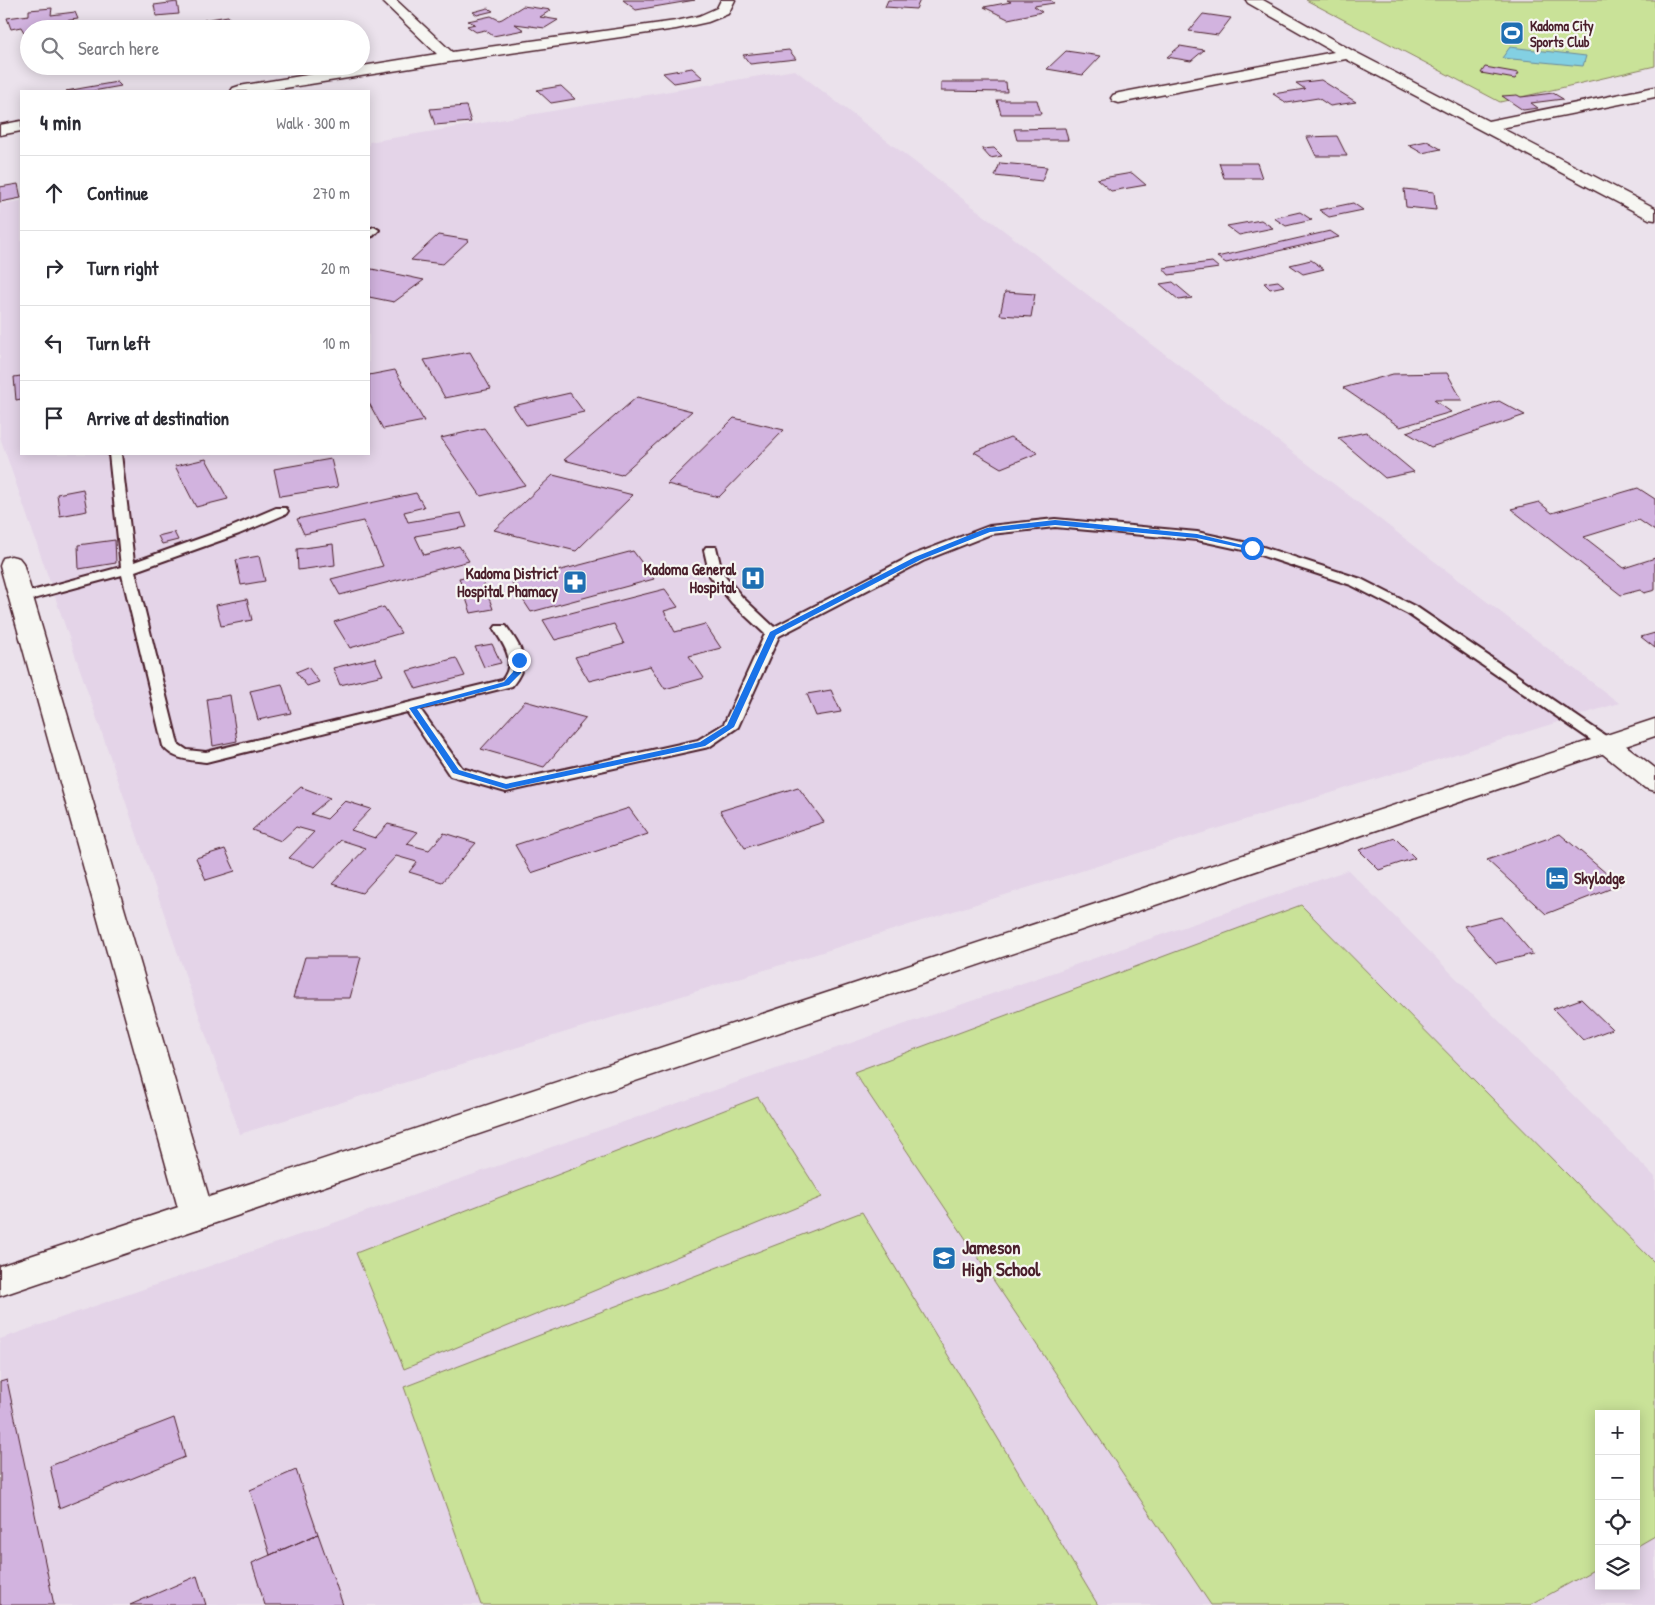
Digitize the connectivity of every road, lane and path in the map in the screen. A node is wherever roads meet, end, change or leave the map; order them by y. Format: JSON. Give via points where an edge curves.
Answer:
{"nodes":[{"id":1,"x":388,"y":0,"type":"edge"},
{"id":2,"x":728,"y":0,"type":"edge"},
{"id":3,"x":1253,"y":0,"type":"edge"},
{"id":4,"x":1348,"y":54,"type":"junction"},
{"id":5,"x":449,"y":57,"type":"junction"},
{"id":6,"x":370,"y":70,"type":"edge"},
{"id":7,"x":337,"y":75,"type":"edge"},
{"id":8,"x":244,"y":90,"type":"edge"},
{"id":9,"x":1655,"y":92,"type":"edge"},
{"id":10,"x":1119,"y":98,"type":"dead end"},
{"id":11,"x":20,"y":126,"type":"edge"},
{"id":12,"x":1486,"y":126,"type":"junction"},
{"id":13,"x":0,"y":130,"type":"edge"},
{"id":14,"x":1655,"y":215,"type":"edge"},
{"id":15,"x":115,"y":455,"type":"edge"},
{"id":16,"x":281,"y":511,"type":"dead end"},
{"id":17,"x":711,"y":550,"type":"dead end"},
{"id":18,"x":12,"y":563,"type":"dead end"},
{"id":19,"x":128,"y":569,"type":"junction"},
{"id":20,"x":22,"y":598,"type":"junction"},
{"id":21,"x":501,"y":629,"type":"dead end"},
{"id":22,"x":773,"y":633,"type":"junction"},
{"id":23,"x":412,"y":708,"type":"junction"},
{"id":24,"x":1655,"y":727,"type":"edge"},
{"id":25,"x":1607,"y":744,"type":"junction"},
{"id":26,"x":1655,"y":782,"type":"edge"},
{"id":27,"x":197,"y":1215,"type":"junction"},
{"id":28,"x":0,"y":1281,"type":"edge"}],
"edges":[{"from":1,"to":5,"type":"street"},
{"from":2,"to":5,"type":"street","via":[[723,11],[676,25]]},
{"from":3,"to":4,"type":"street"},
{"from":4,"to":10,"type":"street"},
{"from":4,"to":12,"type":"street"},
{"from":5,"to":6,"type":"street"},
{"from":7,"to":8,"type":"street"},
{"from":9,"to":12,"type":"street"},
{"from":11,"to":13,"type":"street"},
{"from":12,"to":14,"type":"street"},
{"from":15,"to":19,"type":"lane"},
{"from":16,"to":19,"type":"lane"},
{"from":17,"to":22,"type":"lane","via":[[715,573]]},
{"from":18,"to":20,"type":"street"},
{"from":19,"to":20,"type":"lane"},
{"from":19,"to":23,"type":"lane","via":[[171,746],[183,754],[206,757]]},
{"from":20,"to":27,"type":"street"},
{"from":21,"to":23,"type":"lane","via":[[519,660],[517,673],[507,683]]},
{"from":22,"to":23,"type":"lane","via":[[730,727],[702,744],[506,787],[456,772]]},
{"from":22,"to":25,"type":"lane","via":[[918,558],[989,530],[1055,522],[1197,536],[1252,548],[1356,582],[1413,610]]},
{"from":24,"to":25,"type":"street"},
{"from":25,"to":26,"type":"street"},
{"from":25,"to":27,"type":"street"},
{"from":27,"to":28,"type":"street"}]}
